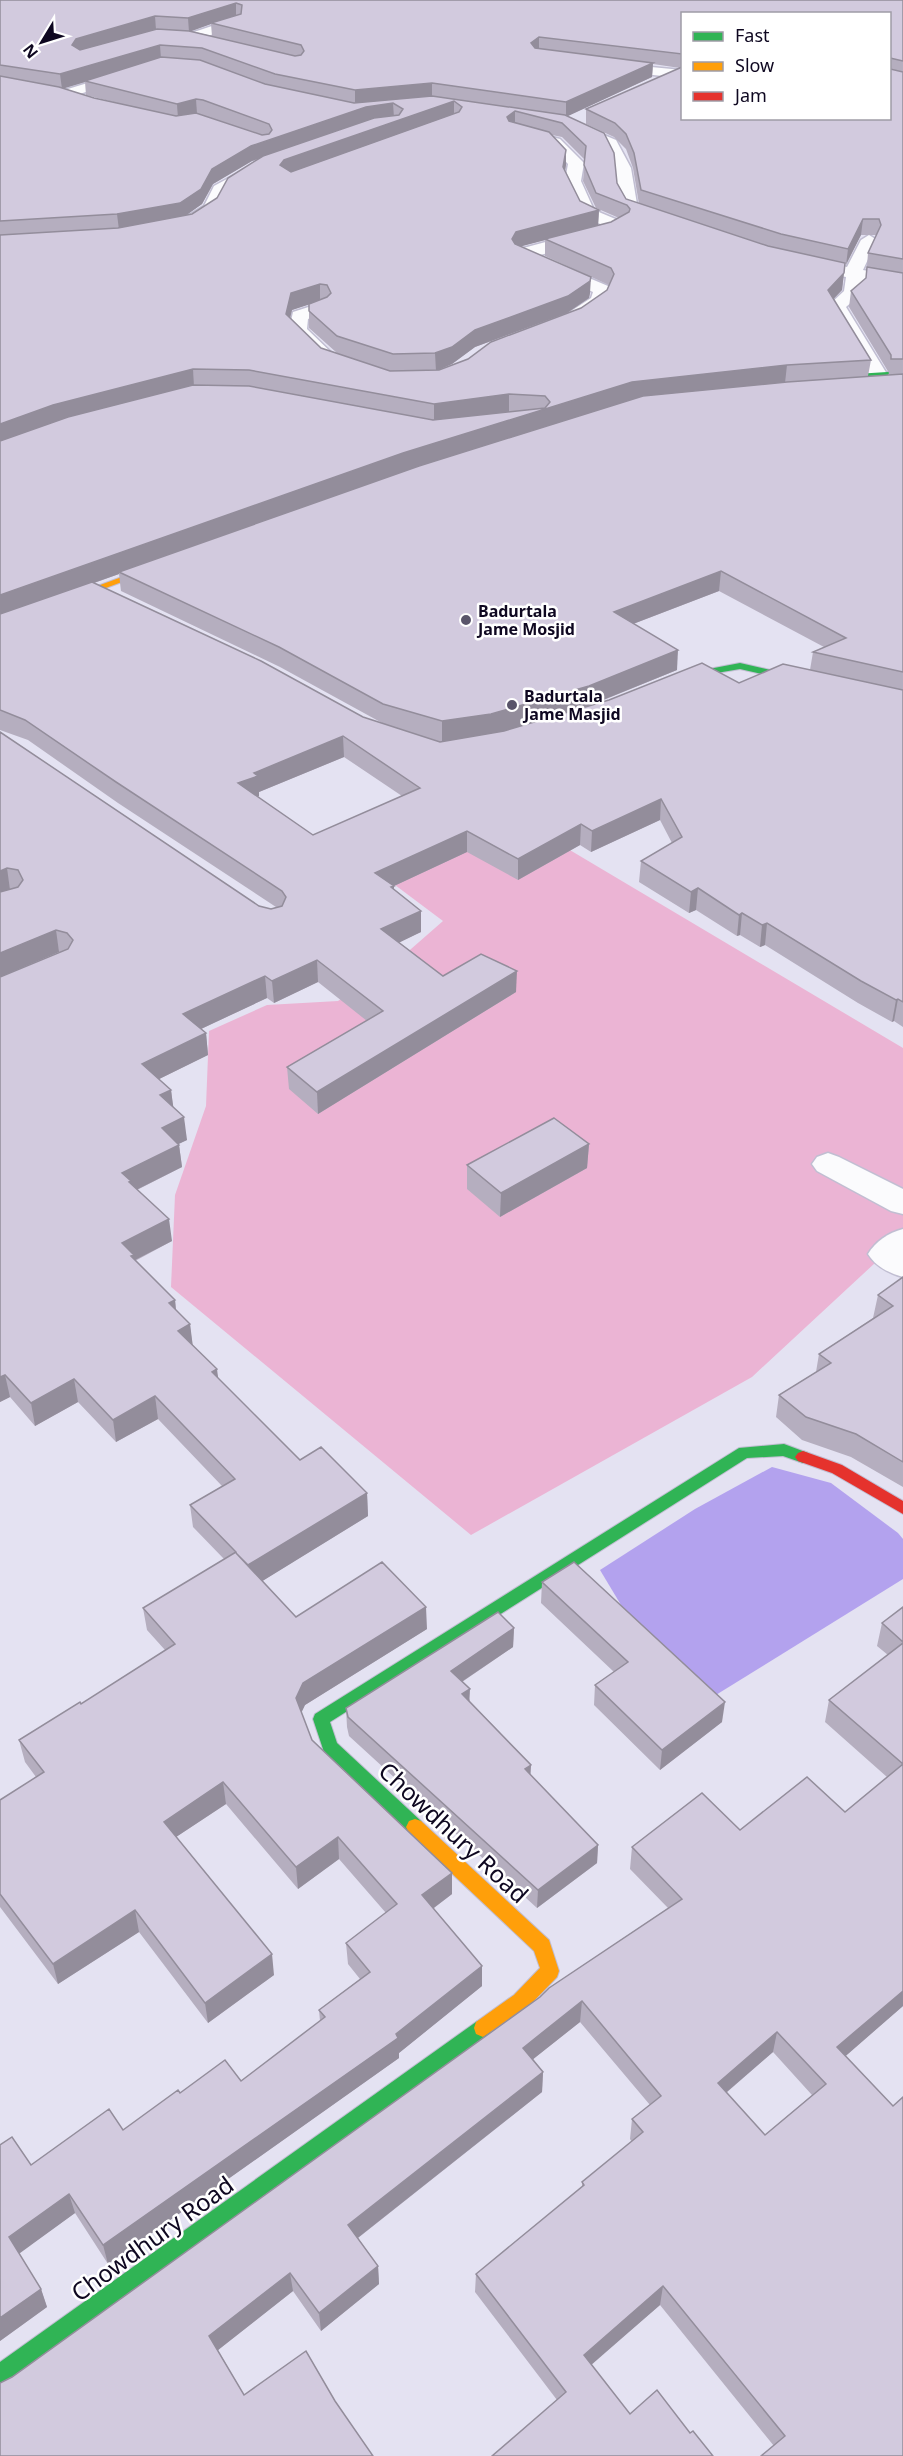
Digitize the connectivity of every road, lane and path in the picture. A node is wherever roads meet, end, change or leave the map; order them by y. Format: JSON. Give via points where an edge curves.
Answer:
{"nodes":[{"id":1,"x":236,"y":22,"type":"edge"},
{"id":2,"x":172,"y":36,"type":"edge"},
{"id":3,"x":190,"y":38,"type":"junction"},
{"id":4,"x":211,"y":43,"type":"edge"},
{"id":5,"x":599,"y":66,"type":"edge"},
{"id":6,"x":143,"y":70,"type":"edge"},
{"id":7,"x":680,"y":74,"type":"edge"},
{"id":8,"x":648,"y":88,"type":"edge"},
{"id":9,"x":92,"y":104,"type":"edge"},
{"id":10,"x":586,"y":116,"type":"edge"},
{"id":11,"x":509,"y":131,"type":"edge"},
{"id":12,"x":277,"y":159,"type":"edge"},
{"id":13,"x":680,"y":226,"type":"edge"},
{"id":14,"x":168,"y":229,"type":"edge"},
{"id":15,"x":869,"y":240,"type":"edge"},
{"id":16,"x":786,"y":266,"type":"edge"},
{"id":17,"x":854,"y":281,"type":"junction"},
{"id":18,"x":903,"y":283,"type":"edge"},
{"id":19,"x":321,"y":308,"type":"edge"},
{"id":20,"x":547,"y":328,"type":"edge"},
{"id":21,"x":339,"y":362,"type":"edge"},
{"id":22,"x":903,"y":373,"type":"edge"},
{"id":23,"x":878,"y":374,"type":"junction"},
{"id":24,"x":808,"y":379,"type":"edge"},
{"id":25,"x":903,"y":384,"type":"edge"},
{"id":26,"x":821,"y":389,"type":"edge"},
{"id":27,"x":174,"y":562,"type":"edge"},
{"id":28,"x":94,"y":590,"type":"junction"},
{"id":29,"x":115,"y":600,"type":"edge"},
{"id":30,"x":0,"y":625,"type":"edge"},
{"id":31,"x":821,"y":684,"type":"edge"},
{"id":32,"x":660,"y":688,"type":"edge"},
{"id":33,"x":828,"y":1164,"type":"dead end"},
{"id":34,"x":903,"y":1203,"type":"edge"},
{"id":35,"x":903,"y":1240,"type":"edge"},
{"id":36,"x":903,"y":1265,"type":"edge"},
{"id":37,"x":903,"y":1508,"type":"edge"},
{"id":38,"x":0,"y":2375,"type":"edge"}],
"edges":[{"from":1,"to":3,"type":"street"},
{"from":2,"to":3,"type":"street"},
{"from":3,"to":4,"type":"street"},
{"from":5,"to":7,"type":"street"},
{"from":6,"to":9,"type":"street","via":[[58,94]]},
{"from":7,"to":8,"type":"street"},
{"from":10,"to":13,"type":"street","via":[[563,123],[611,143],[623,168],[626,198],[632,210]]},
{"from":11,"to":20,"type":"street","via":[[555,142],[576,163],[573,182],[587,213],[624,228],[522,254],[602,290],[599,301],[574,319]]},
{"from":12,"to":14,"type":"street","via":[[220,189],[211,209],[187,225]]},
{"from":15,"to":17,"type":"street","via":[[855,268]]},
{"from":16,"to":17,"type":"street"},
{"from":17,"to":18,"type":"street"},
{"from":17,"to":23,"type":"street","via":[[837,306]]},
{"from":19,"to":21,"type":"street","via":[[299,316],[298,330],[329,359]]},
{"from":22,"to":23,"type":"street"},
{"from":23,"to":24,"type":"street"},
{"from":25,"to":26,"type":"street"},
{"from":27,"to":28,"type":"street"},
{"from":28,"to":29,"type":"street"},
{"from":28,"to":30,"type":"street"},
{"from":31,"to":32,"type":"street","via":[[740,666],[691,675]]},
{"from":33,"to":34,"type":"street"},
{"from":35,"to":36,"type":"street","via":[[885,1254]]},
{"from":37,"to":38,"type":"street","name":"Chowdhury Road","via":[[837,1469],[784,1450],[744,1452],[321,1719],[330,1747],[542,1946],[550,1971],[521,2001]]}]}
